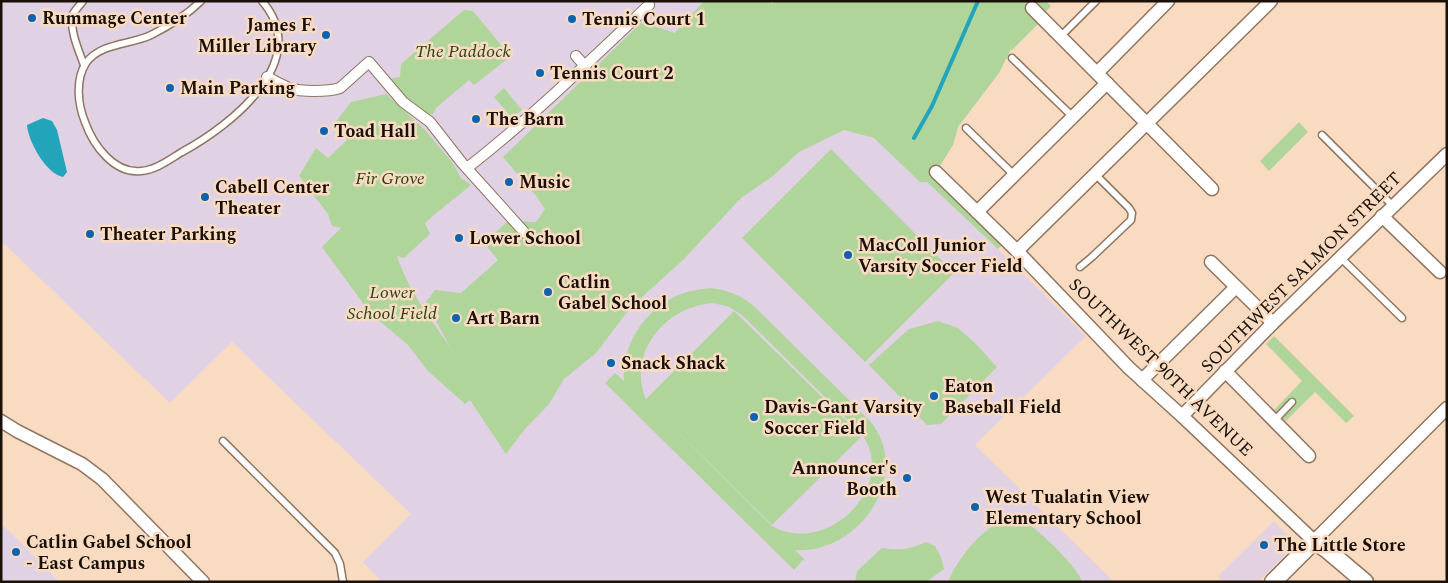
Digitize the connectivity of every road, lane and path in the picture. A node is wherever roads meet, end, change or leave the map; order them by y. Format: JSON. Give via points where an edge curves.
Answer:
{"nodes":[{"id":1,"x":83,"y":1,"type":"edge"},
{"id":2,"x":201,"y":1,"type":"edge"},
{"id":3,"x":262,"y":1,"type":"edge"},
{"id":4,"x":1096,"y":1,"type":"edge"},
{"id":5,"x":1168,"y":1,"type":"edge"},
{"id":6,"x":1271,"y":1,"type":"edge"},
{"id":7,"x":649,"y":5,"type":"dead end"},
{"id":8,"x":1032,"y":8,"type":"dead end"},
{"id":9,"x":1060,"y":37,"type":"junction"},
{"id":10,"x":576,"y":56,"type":"dead end"},
{"id":11,"x":1012,"y":58,"type":"dead end"},
{"id":12,"x":84,"y":65,"type":"junction"},
{"id":13,"x":585,"y":66,"type":"junction"},
{"id":14,"x":1097,"y":73,"type":"junction"},
{"id":15,"x":268,"y":77,"type":"junction"},
{"id":16,"x":1106,"y":83,"type":"junction"},
{"id":17,"x":1073,"y":116,"type":"junction"},
{"id":18,"x":1147,"y":123,"type":"junction"},
{"id":19,"x":966,"y":128,"type":"dead end"},
{"id":20,"x":1322,"y":135,"type":"dead end"},
{"id":21,"x":1447,"y":154,"type":"edge"},
{"id":22,"x":467,"y":168,"type":"junction"},
{"id":23,"x":936,"y":172,"type":"dead end"},
{"id":24,"x":1095,"y":174,"type":"junction"},
{"id":25,"x":1014,"y":175,"type":"junction"},
{"id":26,"x":1212,"y":189,"type":"dead end"},
{"id":27,"x":1393,"y":206,"type":"junction"},
{"id":28,"x":977,"y":212,"type":"junction"},
{"id":29,"x":1382,"y":216,"type":"junction"},
{"id":30,"x":525,"y":233,"type":"dead end"},
{"id":31,"x":1017,"y":251,"type":"junction"},
{"id":32,"x":1340,"y":257,"type":"junction"},
{"id":33,"x":1211,"y":262,"type":"dead end"},
{"id":34,"x":1080,"y":267,"type":"dead end"},
{"id":35,"x":1440,"y":272,"type":"dead end"},
{"id":36,"x":1236,"y":287,"type":"junction"},
{"id":37,"x":1402,"y":318,"type":"dead end"},
{"id":38,"x":1273,"y":323,"type":"junction"},
{"id":39,"x":1225,"y":371,"type":"junction"},
{"id":40,"x":1142,"y":380,"type":"junction"},
{"id":41,"x":1292,"y":402,"type":"dead end"},
{"id":42,"x":1447,"y":408,"type":"edge"},
{"id":43,"x":1182,"y":416,"type":"junction"},
{"id":44,"x":1,"y":421,"type":"edge"},
{"id":45,"x":1274,"y":421,"type":"junction"},
{"id":46,"x":222,"y":441,"type":"dead end"},
{"id":47,"x":1309,"y":456,"type":"dead end"},
{"id":48,"x":1314,"y":541,"type":"junction"},
{"id":49,"x":204,"y":582,"type":"edge"},
{"id":50,"x":343,"y":582,"type":"edge"},
{"id":51,"x":1273,"y":582,"type":"edge"},
{"id":52,"x":1365,"y":582,"type":"edge"}],
"edges":[{"from":1,"to":12,"type":"lane","via":[[74,12],[72,22]]},
{"from":2,"to":12,"type":"lane","via":[[181,18],[149,36],[100,51]]},
{"from":3,"to":15,"type":"lane","via":[[272,13],[278,42]]},
{"from":4,"to":9,"type":"lane"},
{"from":5,"to":14,"type":"street"},
{"from":6,"to":18,"type":"street"},
{"from":7,"to":13,"type":"street"},
{"from":8,"to":9,"type":"street"},
{"from":9,"to":14,"type":"street"},
{"from":10,"to":13,"type":"street"},
{"from":11,"to":17,"type":"lane"},
{"from":12,"to":15,"type":"lane","via":[[79,96],[86,125],[101,151],[116,164],[140,171],[154,168],[222,127],[243,109]]},
{"from":13,"to":22,"type":"street"},
{"from":14,"to":16,"type":"street"},
{"from":15,"to":22,"type":"street","via":[[291,89],[336,90],[369,62],[403,102],[430,122]]},
{"from":16,"to":17,"type":"street"},
{"from":16,"to":18,"type":"street"},
{"from":17,"to":25,"type":"street"},
{"from":18,"to":24,"type":"street"},
{"from":18,"to":26,"type":"street"},
{"from":19,"to":25,"type":"lane"},
{"from":20,"to":27,"type":"lane"},
{"from":21,"to":27,"type":"street","name":"SOUTHWEST SALMON STREET"},
{"from":22,"to":30,"type":"street"},
{"from":23,"to":28,"type":"street","name":"SOUTHWEST 90TH AVENUE"},
{"from":24,"to":31,"type":"street"},
{"from":24,"to":34,"type":"lane","via":[[1129,208],[1132,217]]},
{"from":25,"to":28,"type":"street"},
{"from":27,"to":29,"type":"street","name":"SOUTHWEST SALMON STREET"},
{"from":28,"to":31,"type":"street","name":"SOUTHWEST 90TH AVENUE"},
{"from":29,"to":32,"type":"street","name":"SOUTHWEST SALMON STREET"},
{"from":29,"to":35,"type":"street"},
{"from":31,"to":40,"type":"street","name":"SOUTHWEST 90TH AVENUE"},
{"from":32,"to":37,"type":"lane"},
{"from":32,"to":38,"type":"street","name":"SOUTHWEST SALMON STREET"},
{"from":33,"to":36,"type":"street"},
{"from":36,"to":38,"type":"street"},
{"from":36,"to":40,"type":"street"},
{"from":38,"to":39,"type":"street","name":"SOUTHWEST SALMON STREET"},
{"from":39,"to":43,"type":"street","name":"SOUTHWEST SALMON STREET"},
{"from":39,"to":45,"type":"street"},
{"from":40,"to":43,"type":"street","name":"SOUTHWEST 90TH AVENUE"},
{"from":41,"to":45,"type":"lane"},
{"from":42,"to":48,"type":"street"},
{"from":43,"to":48,"type":"street","name":"SOUTHWEST 90TH AVENUE"},
{"from":44,"to":49,"type":"street","via":[[82,464],[102,479]]},
{"from":45,"to":47,"type":"street"},
{"from":46,"to":50,"type":"lane","via":[[335,554]]},
{"from":48,"to":51,"type":"street"},
{"from":48,"to":52,"type":"street","name":"SOUTHWEST 90TH AVENUE"}]}
